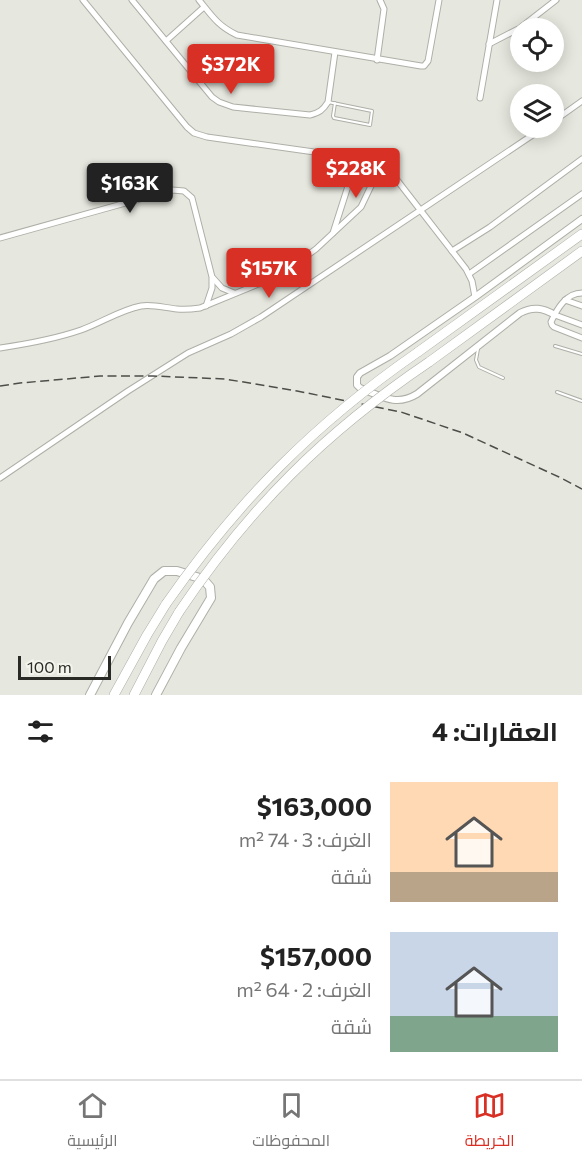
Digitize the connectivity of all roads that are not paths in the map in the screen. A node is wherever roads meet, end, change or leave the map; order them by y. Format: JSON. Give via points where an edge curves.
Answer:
{"nodes":[{"id":1,"x":83,"y":0,"type":"edge"},
{"id":2,"x":132,"y":0,"type":"edge"},
{"id":3,"x":199,"y":0,"type":"edge"},
{"id":4,"x":380,"y":0,"type":"edge"},
{"id":5,"x":439,"y":0,"type":"edge"},
{"id":6,"x":497,"y":0,"type":"edge"},
{"id":7,"x":556,"y":0,"type":"edge"},
{"id":8,"x":204,"y":7,"type":"junction"},
{"id":9,"x":166,"y":41,"type":"junction"},
{"id":10,"x":489,"y":44,"type":"junction"},
{"id":11,"x":335,"y":52,"type":"junction"},
{"id":12,"x":376,"y":60,"type":"junction"},
{"id":13,"x":480,"y":98,"type":"dead end"},
{"id":14,"x":582,"y":101,"type":"edge"},
{"id":15,"x":328,"y":102,"type":"junction"},
{"id":16,"x":335,"y":103,"type":"junction"},
{"id":17,"x":564,"y":114,"type":"edge"},
{"id":18,"x":528,"y":138,"type":"edge"},
{"id":19,"x":357,"y":158,"type":"junction"},
{"id":20,"x":582,"y":159,"type":"edge"},
{"id":21,"x":381,"y":165,"type":"junction"},
{"id":22,"x":582,"y":194,"type":"edge"},
{"id":23,"x":420,"y":211,"type":"junction"},
{"id":24,"x":582,"y":219,"type":"edge"},
{"id":25,"x":333,"y":234,"type":"junction"},
{"id":26,"x":582,"y":234,"type":"edge"},
{"id":27,"x":0,"y":238,"type":"edge"},
{"id":28,"x":582,"y":250,"type":"edge"},
{"id":29,"x":452,"y":251,"type":"junction"},
{"id":30,"x":469,"y":274,"type":"junction"},
{"id":31,"x":212,"y":277,"type":"junction"},
{"id":32,"x":235,"y":293,"type":"junction"},
{"id":33,"x":582,"y":293,"type":"edge"},
{"id":34,"x":475,"y":297,"type":"junction"},
{"id":35,"x":566,"y":300,"type":"junction"},
{"id":36,"x":206,"y":306,"type":"junction"},
{"id":37,"x":582,"y":306,"type":"edge"},
{"id":38,"x":555,"y":315,"type":"junction"},
{"id":39,"x":582,"y":324,"type":"edge"},
{"id":40,"x":582,"y":338,"type":"edge"},
{"id":41,"x":0,"y":342,"type":"edge"},
{"id":42,"x":479,"y":344,"type":"junction"},
{"id":43,"x":555,"y":346,"type":"dead end"},
{"id":44,"x":3,"y":348,"type":"edge"},
{"id":45,"x":582,"y":354,"type":"edge"},
{"id":46,"x":503,"y":378,"type":"dead end"},
{"id":47,"x":557,"y":392,"type":"dead end"},
{"id":48,"x":582,"y":400,"type":"edge"},
{"id":49,"x":0,"y":478,"type":"edge"},
{"id":50,"x":90,"y":695,"type":"edge"},
{"id":51,"x":114,"y":695,"type":"edge"},
{"id":52,"x":134,"y":695,"type":"edge"},
{"id":53,"x":156,"y":695,"type":"edge"}],
"edges":[{"from":1,"to":19,"type":"street","via":[[194,132]]},
{"from":2,"to":9,"type":"street"},
{"from":3,"to":8,"type":"street"},
{"from":4,"to":12,"type":"street","via":[[384,9]]},
{"from":5,"to":12,"type":"street","via":[[424,66]]},
{"from":6,"to":10,"type":"street"},
{"from":7,"to":10,"type":"street","via":[[520,28]]},
{"from":8,"to":9,"type":"street"},
{"from":8,"to":11,"type":"street","via":[[224,29],[237,35]]},
{"from":9,"to":15,"type":"street","via":[[212,97],[226,105],[310,116]]},
{"from":10,"to":13,"type":"street"},
{"from":11,"to":12,"type":"street"},
{"from":11,"to":15,"type":"street"},
{"from":14,"to":17,"type":"street"},
{"from":15,"to":16,"type":"lane"},
{"from":16,"to":16,"type":"lane","via":[[372,111],[370,125],[334,118]]},
{"from":18,"to":23,"type":"street"},
{"from":19,"to":21,"type":"street"},
{"from":19,"to":25,"type":"street"},
{"from":20,"to":29,"type":"street"},
{"from":21,"to":23,"type":"street","via":[[402,185]]},
{"from":21,"to":25,"type":"street","via":[[362,207]]},
{"from":22,"to":30,"type":"street"},
{"from":23,"to":29,"type":"street"},
{"from":23,"to":49,"type":"street","via":[[261,317],[188,353],[128,391]]},
{"from":24,"to":34,"type":"street"},
{"from":25,"to":32,"type":"street","via":[[273,278]]},
{"from":26,"to":51,"type":"highway","bridge":true,"via":[[350,402],[279,466],[231,518],[166,604]]},
{"from":27,"to":31,"type":"street","via":[[172,190],[184,190],[192,198]]},
{"from":28,"to":52,"type":"highway","bridge":true,"via":[[361,411],[290,474],[220,554],[179,612]]},
{"from":29,"to":30,"type":"street"},
{"from":30,"to":34,"type":"street"},
{"from":31,"to":32,"type":"street","via":[[222,288]]},
{"from":31,"to":36,"type":"street"},
{"from":32,"to":36,"type":"street"},
{"from":33,"to":35,"type":"street"},
{"from":34,"to":42,"type":"street","via":[[360,373],[357,385],[390,400],[406,400]]},
{"from":35,"to":37,"type":"street"},
{"from":35,"to":38,"type":"street"},
{"from":36,"to":44,"type":"street","via":[[140,306],[70,334]]},
{"from":38,"to":39,"type":"street"},
{"from":38,"to":40,"type":"street","via":[[552,325]]},
{"from":38,"to":42,"type":"street","via":[[541,309],[524,311]]},
{"from":41,"to":44,"type":"street","via":[[5,345]]},
{"from":42,"to":46,"type":"lane","via":[[479,367]]},
{"from":43,"to":45,"type":"lane"},
{"from":47,"to":48,"type":"lane"},
{"from":50,"to":53,"type":"highway","via":[[154,579],[164,572],[177,571],[203,579],[212,598]]}]}
